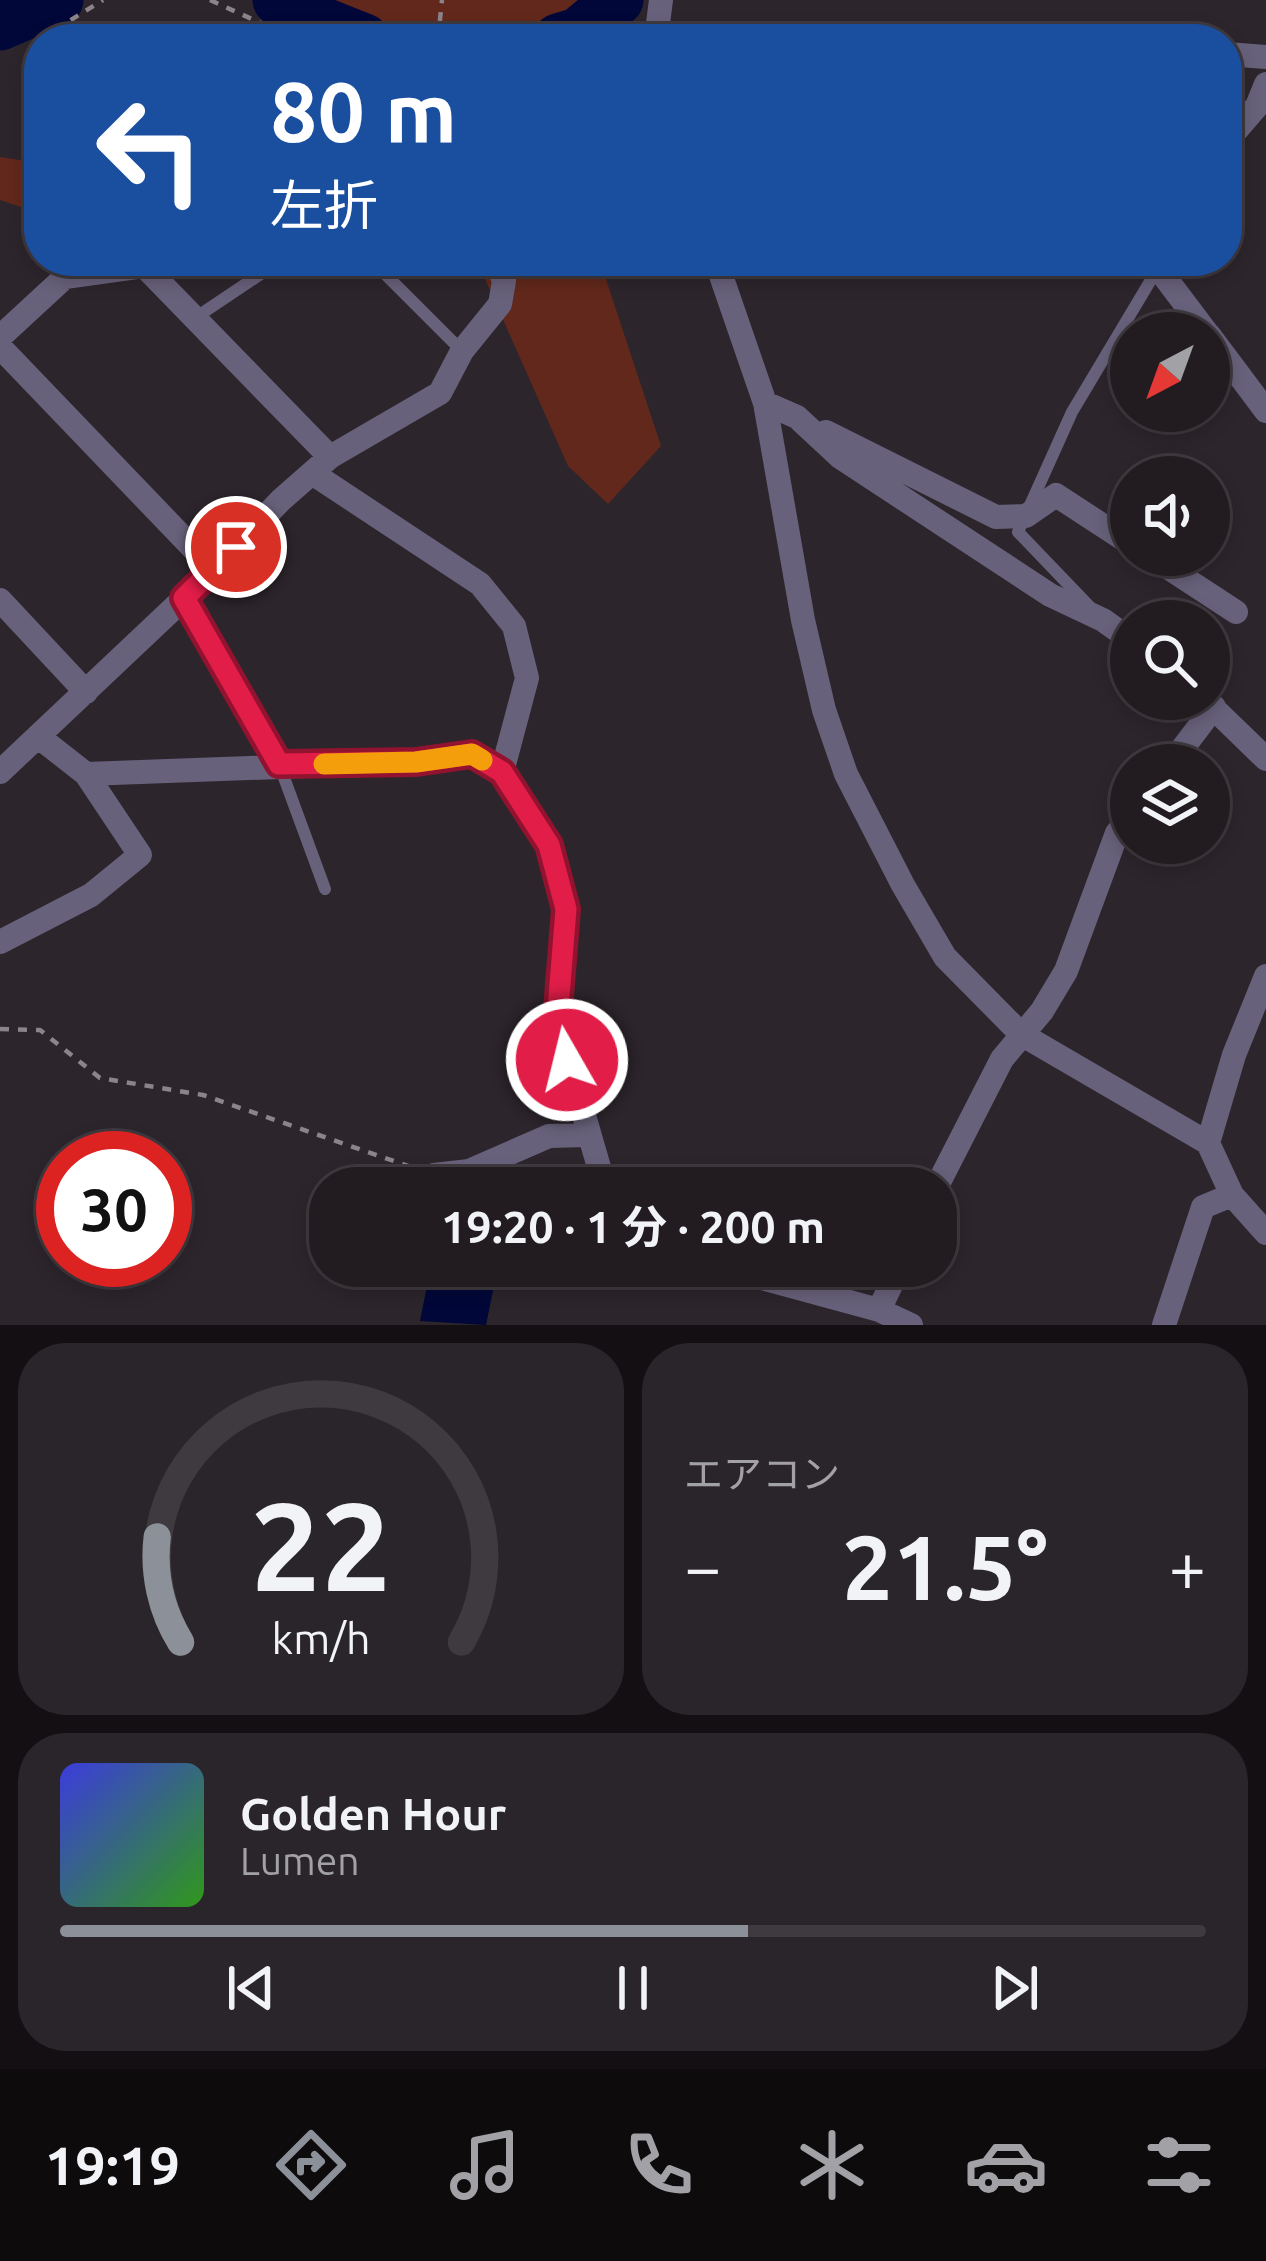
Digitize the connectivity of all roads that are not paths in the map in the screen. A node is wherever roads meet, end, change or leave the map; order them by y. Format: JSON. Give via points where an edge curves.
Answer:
{"nodes":[{"id":1,"x":1266,"y":84,"type":"edge"},
{"id":2,"x":1242,"y":124,"type":"edge"},
{"id":3,"x":72,"y":276,"type":"edge"},
{"id":4,"x":154,"y":276,"type":"edge"},
{"id":5,"x":258,"y":276,"type":"edge"},
{"id":6,"x":387,"y":276,"type":"edge"},
{"id":7,"x":502,"y":276,"type":"edge"},
{"id":8,"x":721,"y":276,"type":"edge"},
{"id":9,"x":1155,"y":276,"type":"edge"},
{"id":10,"x":1170,"y":276,"type":"edge"},
{"id":11,"x":1194,"y":312,"type":"edge"},
{"id":12,"x":195,"y":318,"type":"junction"},
{"id":13,"x":0,"y":337,"type":"edge"},
{"id":14,"x":0,"y":347,"type":"edge"},
{"id":15,"x":462,"y":351,"type":"junction"},
{"id":16,"x":1230,"y":363,"type":"edge"},
{"id":17,"x":765,"y":403,"type":"junction"},
{"id":18,"x":1266,"y":411,"type":"edge"},
{"id":19,"x":796,"y":417,"type":"junction"},
{"id":20,"x":321,"y":465,"type":"junction"},
{"id":21,"x":1026,"y":516,"type":"junction"},
{"id":22,"x":1110,"y":530,"type":"edge"},
{"id":23,"x":214,"y":571,"type":"junction"},
{"id":24,"x":1180,"y":576,"type":"edge"},
{"id":25,"x":184,"y":598,"type":"junction"},
{"id":26,"x":0,"y":600,"type":"edge"},
{"id":27,"x":1236,"y":612,"type":"dead end"},
{"id":28,"x":1103,"y":620,"type":"junction"},
{"id":29,"x":1110,"y":625,"type":"edge"},
{"id":30,"x":86,"y":692,"type":"junction"},
{"id":31,"x":1226,"y":720,"type":"edge"},
{"id":32,"x":40,"y":738,"type":"junction"},
{"id":33,"x":1266,"y":760,"type":"edge"},
{"id":34,"x":279,"y":764,"type":"junction"},
{"id":35,"x":0,"y":772,"type":"edge"},
{"id":36,"x":502,"y":772,"type":"junction"},
{"id":37,"x":86,"y":774,"type":"junction"},
{"id":38,"x":1110,"y":854,"type":"edge"},
{"id":39,"x":325,"y":889,"type":"dead end"},
{"id":40,"x":0,"y":942,"type":"edge"},
{"id":41,"x":1266,"y":976,"type":"edge"},
{"id":42,"x":1021,"y":1034,"type":"junction"},
{"id":43,"x":588,"y":1135,"type":"junction"},
{"id":44,"x":1208,"y":1143,"type":"junction"},
{"id":45,"x":480,"y":1167,"type":"edge"},
{"id":46,"x":598,"y":1167,"type":"edge"},
{"id":47,"x":947,"y":1167,"type":"edge"},
{"id":48,"x":1232,"y":1195,"type":"junction"},
{"id":49,"x":1266,"y":1233,"type":"edge"},
{"id":50,"x":795,"y":1287,"type":"edge"},
{"id":51,"x":889,"y":1287,"type":"edge"},
{"id":52,"x":879,"y":1310,"type":"junction"},
{"id":53,"x":911,"y":1325,"type":"edge"},
{"id":54,"x":1164,"y":1325,"type":"edge"}],
"edges":[{"from":1,"to":2,"type":"street"},
{"from":3,"to":13,"type":"street"},
{"from":4,"to":12,"type":"street"},
{"from":5,"to":12,"type":"lane"},
{"from":6,"to":15,"type":"lane"},
{"from":7,"to":15,"type":"street","via":[[500,304]]},
{"from":8,"to":17,"type":"street"},
{"from":9,"to":21,"type":"lane","via":[[1072,412]]},
{"from":10,"to":11,"type":"street"},
{"from":12,"to":20,"type":"street"},
{"from":14,"to":23,"type":"street"},
{"from":15,"to":20,"type":"street","via":[[440,393]]},
{"from":16,"to":18,"type":"street"},
{"from":17,"to":19,"type":"street"},
{"from":17,"to":42,"type":"street","via":[[803,620],[846,774],[945,957]]},
{"from":19,"to":21,"type":"street","via":[[996,517]]},
{"from":19,"to":28,"type":"street","via":[[840,457],[1050,595]]},
{"from":20,"to":23,"type":"street"},
{"from":20,"to":36,"type":"street","via":[[480,584],[514,626],[527,678]]},
{"from":21,"to":22,"type":"street","via":[[1056,495]]},
{"from":21,"to":28,"type":"lane","via":[[1018,532]]},
{"from":23,"to":25,"type":"street"},
{"from":24,"to":27,"type":"street"},
{"from":25,"to":30,"type":"street"},
{"from":25,"to":34,"type":"lane"},
{"from":26,"to":30,"type":"street"},
{"from":28,"to":29,"type":"street"},
{"from":30,"to":32,"type":"street"},
{"from":31,"to":33,"type":"street"},
{"from":32,"to":35,"type":"street"},
{"from":32,"to":37,"type":"street"},
{"from":34,"to":36,"type":"street","via":[[472,754]]},
{"from":34,"to":37,"type":"street"},
{"from":34,"to":39,"type":"lane"},
{"from":36,"to":43,"type":"street","via":[[549,845],[566,909],[557,1022]]},
{"from":37,"to":40,"type":"street","via":[[140,855],[91,895]]},
{"from":38,"to":42,"type":"street","via":[[1066,971]]},
{"from":41,"to":44,"type":"street"},
{"from":42,"to":44,"type":"street"},
{"from":42,"to":47,"type":"street"},
{"from":43,"to":45,"type":"street","via":[[549,1136]]},
{"from":43,"to":46,"type":"street"},
{"from":44,"to":48,"type":"street"},
{"from":48,"to":49,"type":"street"},
{"from":48,"to":54,"type":"street","via":[[1203,1207]]},
{"from":50,"to":52,"type":"street"},
{"from":51,"to":52,"type":"street"},
{"from":52,"to":53,"type":"street"}]}
